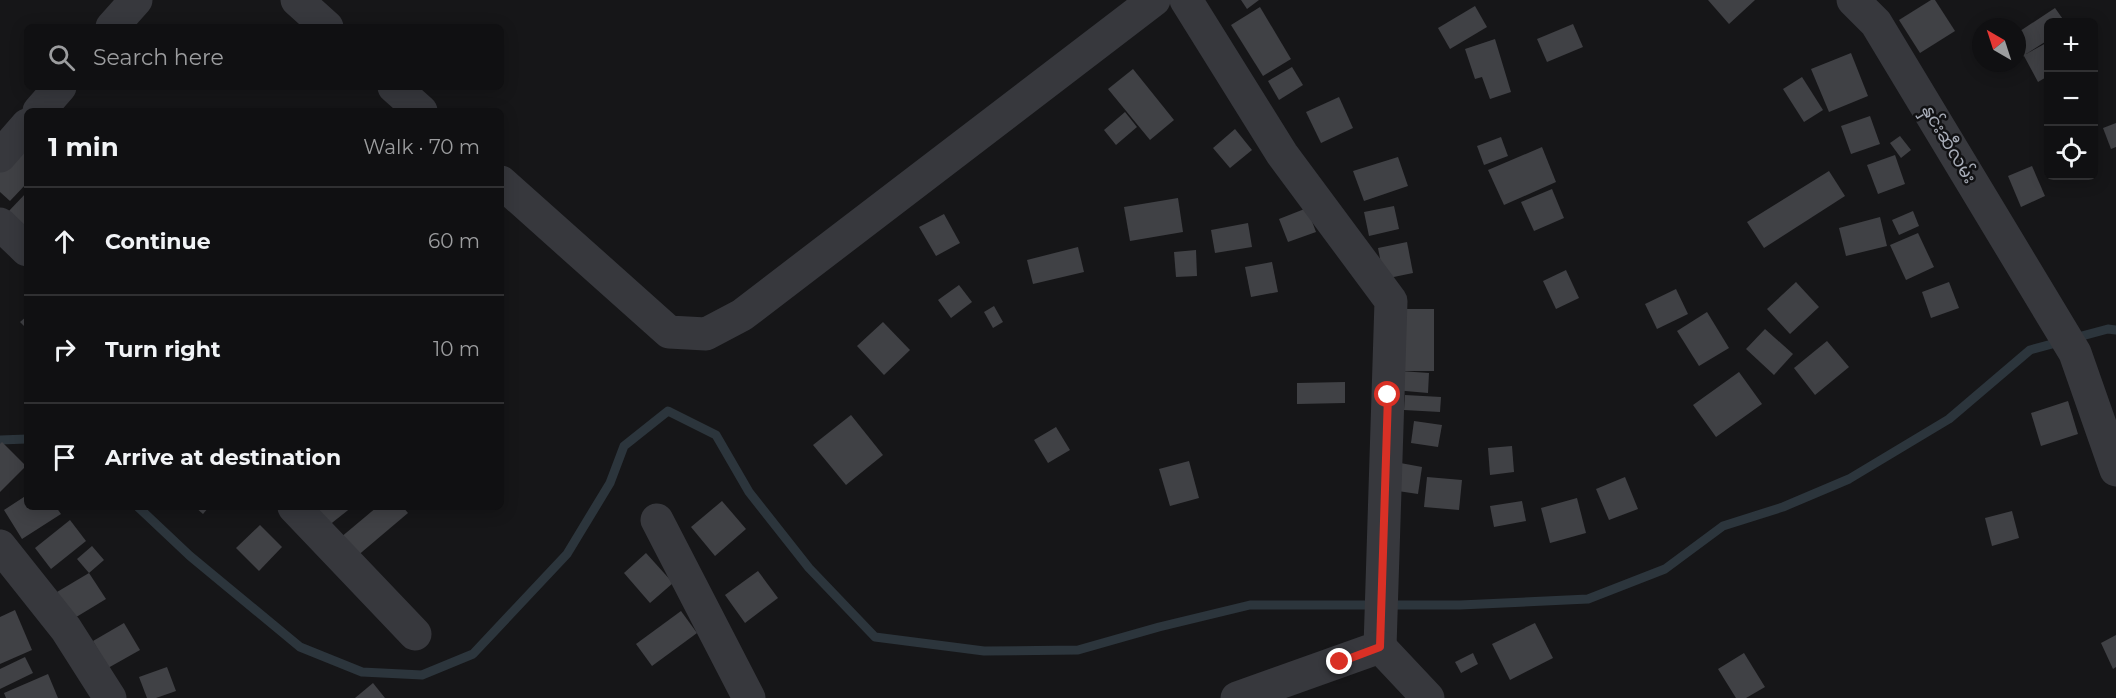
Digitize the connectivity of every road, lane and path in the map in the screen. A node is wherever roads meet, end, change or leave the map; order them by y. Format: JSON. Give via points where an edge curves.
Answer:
{"nodes":[{"id":1,"x":136,"y":0,"type":"edge"},
{"id":2,"x":297,"y":0,"type":"edge"},
{"id":3,"x":1154,"y":0,"type":"edge"},
{"id":4,"x":1186,"y":0,"type":"edge"},
{"id":5,"x":1852,"y":0,"type":"edge"},
{"id":6,"x":115,"y":24,"type":"edge"},
{"id":7,"x":324,"y":24,"type":"edge"},
{"id":8,"x":57,"y":90,"type":"edge"},
{"id":9,"x":397,"y":90,"type":"edge"},
{"id":10,"x":42,"y":108,"type":"edge"},
{"id":11,"x":418,"y":108,"type":"edge"},
{"id":12,"x":24,"y":128,"type":"edge"},
{"id":13,"x":0,"y":156,"type":"edge"},
{"id":14,"x":504,"y":185,"type":"edge"},
{"id":15,"x":0,"y":224,"type":"edge"},
{"id":16,"x":24,"y":247,"type":"edge"},
{"id":17,"x":2116,"y":470,"type":"edge"},
{"id":18,"x":297,"y":510,"type":"edge"},
{"id":19,"x":657,"y":520,"type":"dead end"},
{"id":20,"x":0,"y":546,"type":"edge"},
{"id":21,"x":415,"y":634,"type":"dead end"},
{"id":22,"x":1381,"y":636,"type":"junction"},
{"id":23,"x":110,"y":698,"type":"edge"},
{"id":24,"x":749,"y":698,"type":"edge"},
{"id":25,"x":1237,"y":698,"type":"edge"},
{"id":26,"x":1428,"y":698,"type":"edge"}],
"edges":[{"from":1,"to":6,"type":"street"},
{"from":2,"to":7,"type":"street"},
{"from":3,"to":14,"type":"street","via":[[751,308],[706,334],[669,332]]},
{"from":4,"to":22,"type":"street","via":[[1282,154],[1391,301]]},
{"from":5,"to":17,"type":"street","name":"နှင်းဆီလမ်း","via":[[1876,23],[2075,353]]},
{"from":8,"to":10,"type":"street"},
{"from":9,"to":11,"type":"street"},
{"from":12,"to":13,"type":"street"},
{"from":15,"to":16,"type":"street"},
{"from":18,"to":21,"type":"street"},
{"from":19,"to":24,"type":"street"},
{"from":20,"to":23,"type":"street","via":[[66,629]]},
{"from":22,"to":25,"type":"street"},
{"from":22,"to":26,"type":"street"}]}
